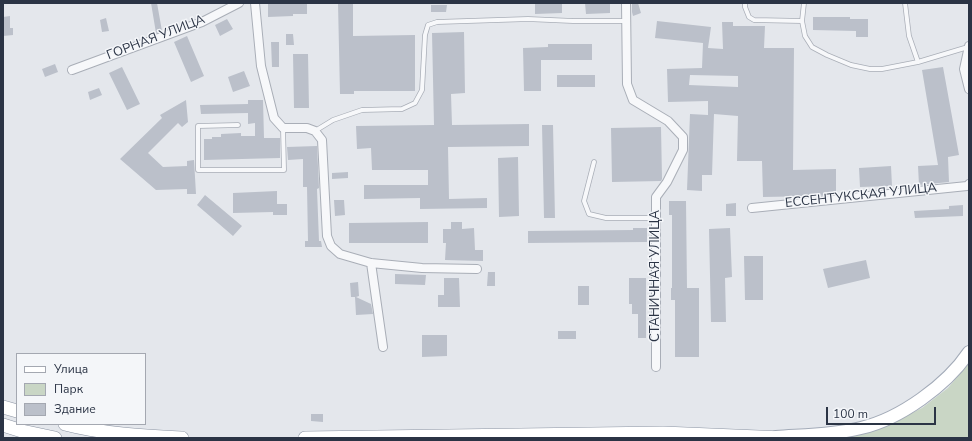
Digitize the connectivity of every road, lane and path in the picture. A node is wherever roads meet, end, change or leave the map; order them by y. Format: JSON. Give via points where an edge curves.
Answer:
{"nodes":[{"id":1,"x":239,"y":3,"type":"edge"},
{"id":2,"x":255,"y":3,"type":"edge"},
{"id":3,"x":626,"y":3,"type":"edge"},
{"id":4,"x":745,"y":3,"type":"edge"},
{"id":5,"x":804,"y":3,"type":"edge"},
{"id":6,"x":905,"y":3,"type":"edge"},
{"id":7,"x":626,"y":21,"type":"junction"},
{"id":8,"x":802,"y":21,"type":"junction"},
{"id":9,"x":969,"y":46,"type":"edge"},
{"id":10,"x":918,"y":62,"type":"junction"},
{"id":11,"x":72,"y":70,"type":"dead end"},
{"id":12,"x":969,"y":89,"type":"edge"},
{"id":13,"x":238,"y":125,"type":"dead end"},
{"id":14,"x":283,"y":128,"type":"junction"},
{"id":15,"x":316,"y":131,"type":"junction"},
{"id":16,"x":594,"y":162,"type":"dead end"},
{"id":17,"x":969,"y":184,"type":"edge"},
{"id":18,"x":752,"y":208,"type":"dead end"},
{"id":19,"x":656,"y":218,"type":"junction"},
{"id":20,"x":371,"y":263,"type":"junction"},
{"id":21,"x":477,"y":269,"type":"dead end"},
{"id":22,"x":383,"y":347,"type":"dead end"},
{"id":23,"x":969,"y":352,"type":"edge"},
{"id":24,"x":656,"y":367,"type":"dead end"},
{"id":25,"x":3,"y":407,"type":"edge"},
{"id":26,"x":16,"y":411,"type":"edge"},
{"id":27,"x":3,"y":425,"type":"edge"},
{"id":28,"x":68,"y":425,"type":"edge"},
{"id":29,"x":55,"y":438,"type":"edge"},
{"id":30,"x":182,"y":438,"type":"edge"},
{"id":31,"x":305,"y":438,"type":"edge"},
{"id":32,"x":780,"y":438,"type":"edge"}],
"edges":[{"from":1,"to":11,"type":"street","name":"ГОРНАЯ УЛИЦА","via":[[202,22]]},
{"from":2,"to":14,"type":"street","via":[[261,66],[274,118]]},
{"from":3,"to":7,"type":"street","name":"СТАНИЧНАЯ УЛИЦА"},
{"from":4,"to":8,"type":"lane","via":[[748,17],[754,20]]},
{"from":5,"to":8,"type":"lane"},
{"from":6,"to":10,"type":"lane","via":[[909,36]]},
{"from":7,"to":15,"type":"lane","via":[[528,19],[437,22],[428,25],[425,35],[422,90],[415,103],[402,109],[362,110],[333,120]]},
{"from":7,"to":19,"type":"street","name":"СТАНИЧНАЯ УЛИЦА","via":[[627,84],[633,100],[668,120],[683,137],[683,150],[667,182],[656,197]]},
{"from":8,"to":10,"type":"lane","via":[[805,36],[812,47],[851,65],[882,69]]},
{"from":9,"to":10,"type":"lane"},
{"from":9,"to":12,"type":"street","via":[[964,69]]},
{"from":13,"to":14,"type":"lane","via":[[198,126],[198,170],[284,170]]},
{"from":14,"to":15,"type":"street","via":[[307,128]]},
{"from":15,"to":20,"type":"street","via":[[322,140],[327,236],[331,246],[340,254]]},
{"from":16,"to":19,"type":"lane","via":[[584,201],[589,214],[606,218]]},
{"from":17,"to":18,"type":"street","name":"ЕССЕНТУКСКАЯ УЛИЦА"},
{"from":19,"to":24,"type":"street","name":"СТАНИЧНАЯ УЛИЦА"},
{"from":20,"to":21,"type":"street","via":[[422,268]]},
{"from":20,"to":22,"type":"street"},
{"from":23,"to":32,"type":"main road","via":[[940,385],[885,421],[835,433]]},
{"from":25,"to":26,"type":"highway"},
{"from":27,"to":29,"type":"highway"},
{"from":28,"to":30,"type":"highway","via":[[129,435]]},
{"from":31,"to":32,"type":"highway","via":[[663,433]]}]}
